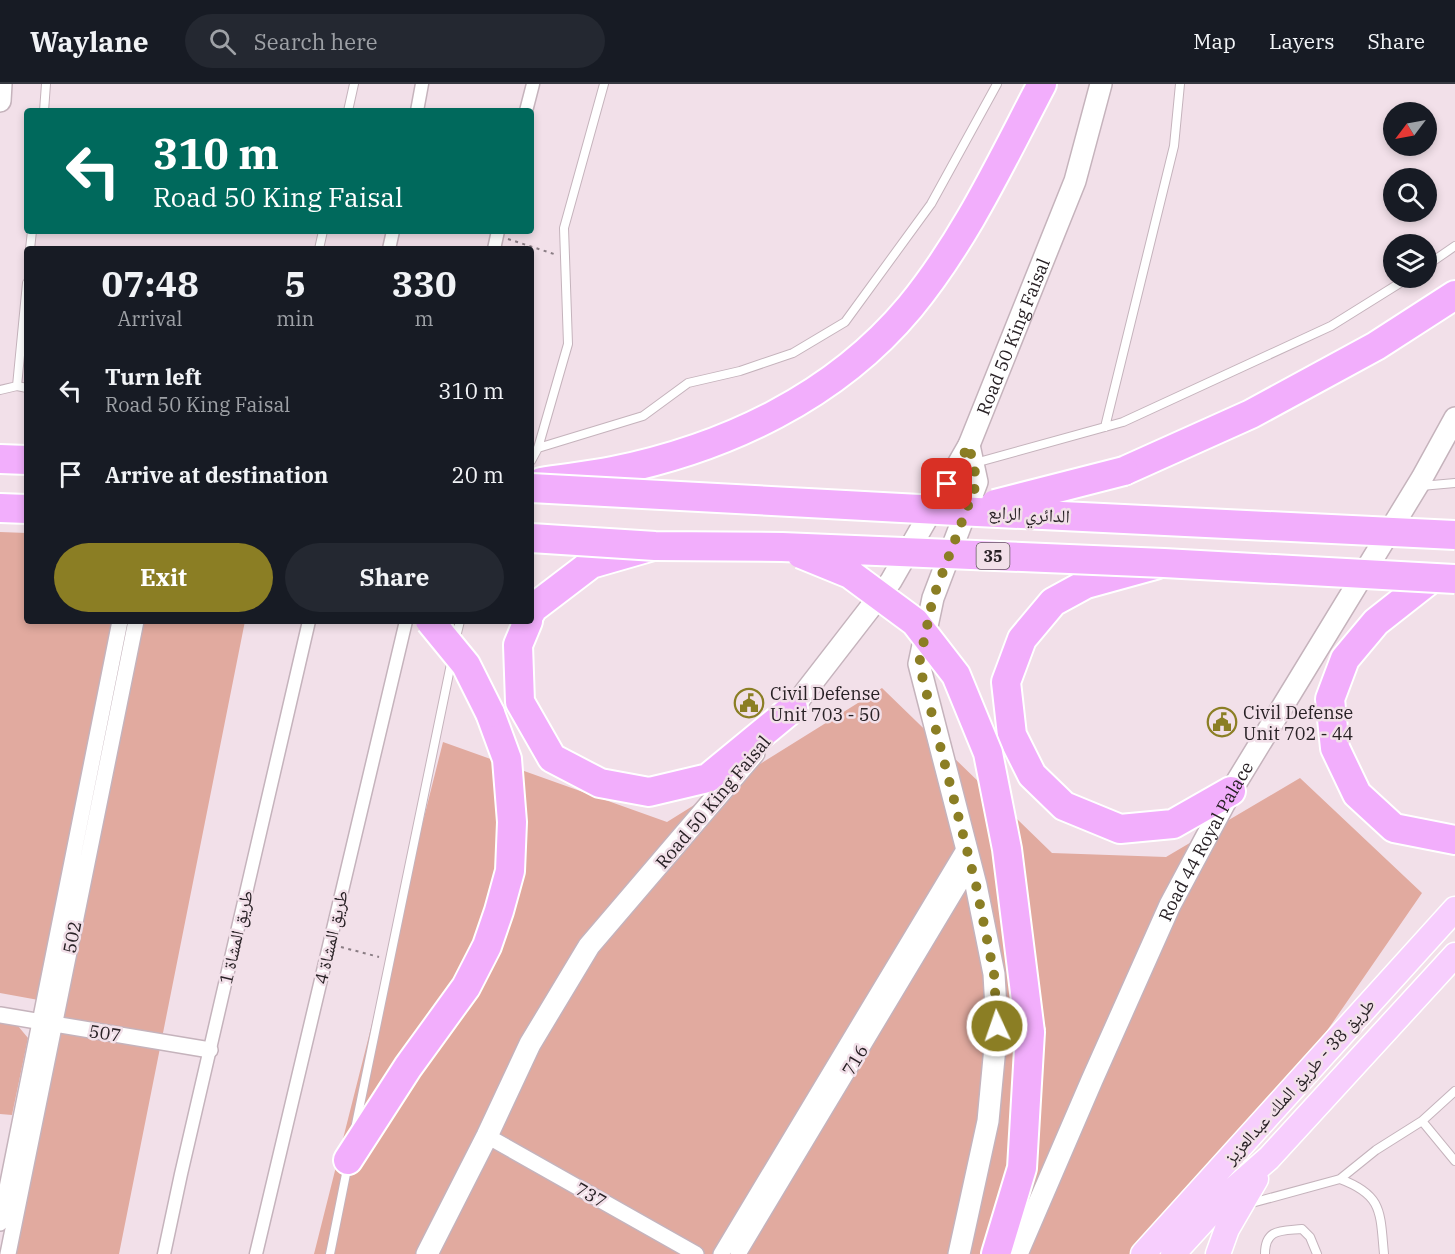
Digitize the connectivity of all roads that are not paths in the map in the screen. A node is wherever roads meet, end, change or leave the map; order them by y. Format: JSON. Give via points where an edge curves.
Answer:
{"nodes":[{"id":1,"x":1,"y":84,"type":"edge"},
{"id":2,"x":46,"y":84,"type":"edge"},
{"id":3,"x":354,"y":84,"type":"edge"},
{"id":4,"x":422,"y":84,"type":"edge"},
{"id":5,"x":532,"y":84,"type":"edge"},
{"id":6,"x":604,"y":84,"type":"edge"},
{"id":7,"x":997,"y":84,"type":"edge"},
{"id":8,"x":1042,"y":84,"type":"edge"},
{"id":9,"x":1101,"y":84,"type":"edge"},
{"id":10,"x":1180,"y":84,"type":"edge"},
{"id":11,"x":0,"y":101,"type":"edge"},
{"id":12,"x":44,"y":108,"type":"edge"},
{"id":13,"x":349,"y":108,"type":"edge"},
{"id":14,"x":418,"y":108,"type":"edge"},
{"id":15,"x":527,"y":108,"type":"edge"},
{"id":16,"x":1455,"y":246,"type":"edge"},
{"id":17,"x":1437,"y":258,"type":"edge"},
{"id":18,"x":1392,"y":288,"type":"edge"},
{"id":19,"x":1455,"y":295,"type":"edge"},
{"id":20,"x":24,"y":314,"type":"edge"},
{"id":21,"x":17,"y":386,"type":"junction"},
{"id":22,"x":24,"y":387,"type":"edge"},
{"id":23,"x":0,"y":390,"type":"edge"},
{"id":24,"x":1455,"y":418,"type":"edge"},
{"id":25,"x":1105,"y":427,"type":"junction"},
{"id":26,"x":538,"y":448,"type":"junction"},
{"id":27,"x":971,"y":454,"type":"junction"},
{"id":28,"x":534,"y":455,"type":"edge"},
{"id":29,"x":0,"y":459,"type":"edge"},
{"id":30,"x":24,"y":460,"type":"edge"},
{"id":31,"x":1455,"y":483,"type":"edge"},
{"id":32,"x":534,"y":484,"type":"edge"},
{"id":33,"x":534,"y":485,"type":"edge"},
{"id":34,"x":1417,"y":486,"type":"junction"},
{"id":35,"x":0,"y":508,"type":"edge"},
{"id":36,"x":24,"y":509,"type":"edge"},
{"id":37,"x":966,"y":511,"type":"junction"},
{"id":38,"x":1446,"y":533,"type":"edge"},
{"id":39,"x":534,"y":538,"type":"edge"},
{"id":40,"x":655,"y":546,"type":"junction"},
{"id":41,"x":782,"y":547,"type":"junction"},
{"id":42,"x":1164,"y":563,"type":"junction"},
{"id":43,"x":1444,"y":579,"type":"edge"},
{"id":44,"x":534,"y":607,"type":"edge"},
{"id":45,"x":119,"y":624,"type":"edge"},
{"id":46,"x":135,"y":624,"type":"edge"},
{"id":47,"x":308,"y":624,"type":"edge"},
{"id":48,"x":405,"y":624,"type":"edge"},
{"id":49,"x":432,"y":624,"type":"edge"},
{"id":50,"x":459,"y":624,"type":"edge"},
{"id":51,"x":527,"y":624,"type":"edge"},
{"id":52,"x":793,"y":708,"type":"junction"},
{"id":53,"x":1231,"y":791,"type":"junction"},
{"id":54,"x":1455,"y":840,"type":"edge"},
{"id":55,"x":968,"y":856,"type":"junction"},
{"id":56,"x":1455,"y":909,"type":"edge"},
{"id":57,"x":1455,"y":955,"type":"edge"},
{"id":58,"x":0,"y":1015,"type":"edge"},
{"id":59,"x":47,"y":1023,"type":"junction"},
{"id":60,"x":210,"y":1050,"type":"junction"},
{"id":61,"x":1455,"y":1091,"type":"edge"},
{"id":62,"x":1422,"y":1121,"type":"junction"},
{"id":63,"x":487,"y":1136,"type":"junction"},
{"id":64,"x":1269,"y":1158,"type":"junction"},
{"id":65,"x":348,"y":1160,"type":"junction"},
{"id":66,"x":1455,"y":1161,"type":"edge"},
{"id":67,"x":1340,"y":1179,"type":"junction"},
{"id":68,"x":1240,"y":1206,"type":"junction"},
{"id":69,"x":0,"y":1223,"type":"edge"},
{"id":70,"x":8,"y":1254,"type":"edge"},
{"id":71,"x":164,"y":1254,"type":"edge"},
{"id":72,"x":256,"y":1254,"type":"edge"},
{"id":73,"x":330,"y":1254,"type":"edge"},
{"id":74,"x":427,"y":1254,"type":"edge"},
{"id":75,"x":696,"y":1254,"type":"edge"},
{"id":76,"x":721,"y":1254,"type":"edge"},
{"id":77,"x":738,"y":1254,"type":"edge"},
{"id":78,"x":958,"y":1254,"type":"edge"},
{"id":79,"x":996,"y":1254,"type":"edge"},
{"id":80,"x":1017,"y":1254,"type":"edge"},
{"id":81,"x":1143,"y":1254,"type":"edge"},
{"id":82,"x":1173,"y":1254,"type":"edge"},
{"id":83,"x":1218,"y":1254,"type":"edge"},
{"id":84,"x":1265,"y":1254,"type":"edge"},
{"id":85,"x":1317,"y":1254,"type":"edge"},
{"id":86,"x":1384,"y":1254,"type":"edge"}],
"edges":[{"from":1,"to":11,"type":"main road"},
{"from":2,"to":12,"type":"lane"},
{"from":3,"to":13,"type":"lane"},
{"from":4,"to":14,"type":"street"},
{"from":5,"to":15,"type":"street"},
{"from":6,"to":26,"type":"lane","via":[[564,228],[568,344]]},
{"from":7,"to":26,"type":"lane","via":[[931,204],[845,322],[793,353],[740,371],[688,382],[643,416]]},
{"from":8,"to":32,"type":"highway","via":[[951,250],[910,307],[872,348],[829,381],[756,426],[704,447],[612,471]]},
{"from":9,"to":27,"type":"main road","name":"Road 50 King Faisal","via":[[1075,181]]},
{"from":10,"to":25,"type":"lane","via":[[1174,146]]},
{"from":16,"to":17,"type":"lane"},
{"from":18,"to":25,"type":"lane","via":[[1331,326]]},
{"from":19,"to":37,"type":"highway","bridge":true,"via":[[1376,346],[1251,414],[1124,471]]},
{"from":20,"to":21,"type":"lane"},
{"from":21,"to":22,"type":"lane"},
{"from":21,"to":23,"type":"lane"},
{"from":24,"to":34,"type":"main road","name":"Road 44 Royal Palace"},
{"from":25,"to":27,"type":"lane"},
{"from":26,"to":28,"type":"lane"},
{"from":27,"to":52,"type":"main road","name":"Road 50 King Faisal","via":[[891,581]]},
{"from":27,"to":55,"type":"main road","via":[[977,482],[933,598],[919,664]]},
{"from":29,"to":30,"type":"highway"},
{"from":31,"to":34,"type":"lane"},
{"from":33,"to":37,"type":"highway","name":"الدائري الرابع","bridge":true},
{"from":34,"to":53,"type":"main road","name":"Road 44 Royal Palace"},
{"from":35,"to":36,"type":"highway"},
{"from":37,"to":38,"type":"highway","name":"الدائري الرابع","bridge":true},
{"from":39,"to":40,"type":"highway","number":"35","bridge":true},
{"from":40,"to":41,"type":"highway","number":"35","bridge":true},
{"from":40,"to":44,"type":"highway","via":[[591,564]]},
{"from":41,"to":42,"type":"highway","number":"35","bridge":true},
{"from":41,"to":79,"type":"highway","bridge":true,"via":[[850,574],[915,622],[956,675],[988,753],[1007,849],[1030,1032],[1022,1168]]},
{"from":42,"to":43,"type":"highway","number":"35","bridge":true},
{"from":42,"to":53,"type":"highway","via":[[1086,584],[1053,602],[1022,639],[1006,682],[1012,735],[1032,775],[1064,806],[1120,829],[1173,824]]},
{"from":43,"to":54,"type":"highway","via":[[1376,622],[1345,659],[1330,699],[1335,748],[1358,794],[1394,828]]},
{"from":45,"to":59,"type":"street","name":"502"},
{"from":46,"to":59,"type":"street","name":"502"},
{"from":47,"to":60,"type":"street","name":"طريق المشاة 1"},
{"from":48,"to":72,"type":"street","name":"طريق المشاة 4"},
{"from":49,"to":65,"type":"highway","bridge":true,"via":[[466,665],[507,759],[512,822],[510,871],[487,946],[466,987]]},
{"from":50,"to":65,"type":"lane"},
{"from":51,"to":52,"type":"highway","via":[[518,645],[520,702],[552,758],[600,783],[649,792],[708,778]]},
{"from":52,"to":63,"type":"main road","name":"Road 50 King Faisal","via":[[589,946],[530,1044]]},
{"from":53,"to":80,"type":"main road","name":"Road 44 Royal Palace","via":[[1170,905]]},
{"from":55,"to":76,"type":"street"},
{"from":55,"to":77,"type":"street","name":"716"},
{"from":55,"to":78,"type":"main road","via":[[994,974],[997,1026],[988,1121]]},
{"from":56,"to":81,"type":"main road","name":"طريق 38 - طريق الملك عبدالعزيز"},
{"from":57,"to":64,"type":"main road","name":"طريق 38 - طريق الملك عبدالعزيز"},
{"from":58,"to":59,"type":"street","name":"507"},
{"from":59,"to":60,"type":"street","name":"507"},
{"from":59,"to":69,"type":"street","name":"502"},
{"from":59,"to":70,"type":"street","name":"502"},
{"from":60,"to":71,"type":"street","name":"طريق المشاة 1"},
{"from":61,"to":62,"type":"lane"},
{"from":62,"to":66,"type":"lane"},
{"from":62,"to":67,"type":"lane"},
{"from":63,"to":74,"type":"main road","name":"Road 50 King Faisal"},
{"from":63,"to":75,"type":"street","name":"737"},
{"from":64,"to":68,"type":"main road"},
{"from":64,"to":82,"type":"main road","name":"طريق 38 - طريق الملك عبدالعزيز","via":[[1227,1195]]},
{"from":65,"to":73,"type":"lane"},
{"from":67,"to":68,"type":"lane"},
{"from":67,"to":86,"type":"lane","via":[[1360,1186],[1375,1201]]},
{"from":68,"to":83,"type":"main road"},
{"from":84,"to":85,"type":"lane","via":[[1265,1245],[1274,1232],[1302,1229],[1310,1236]]}]}
